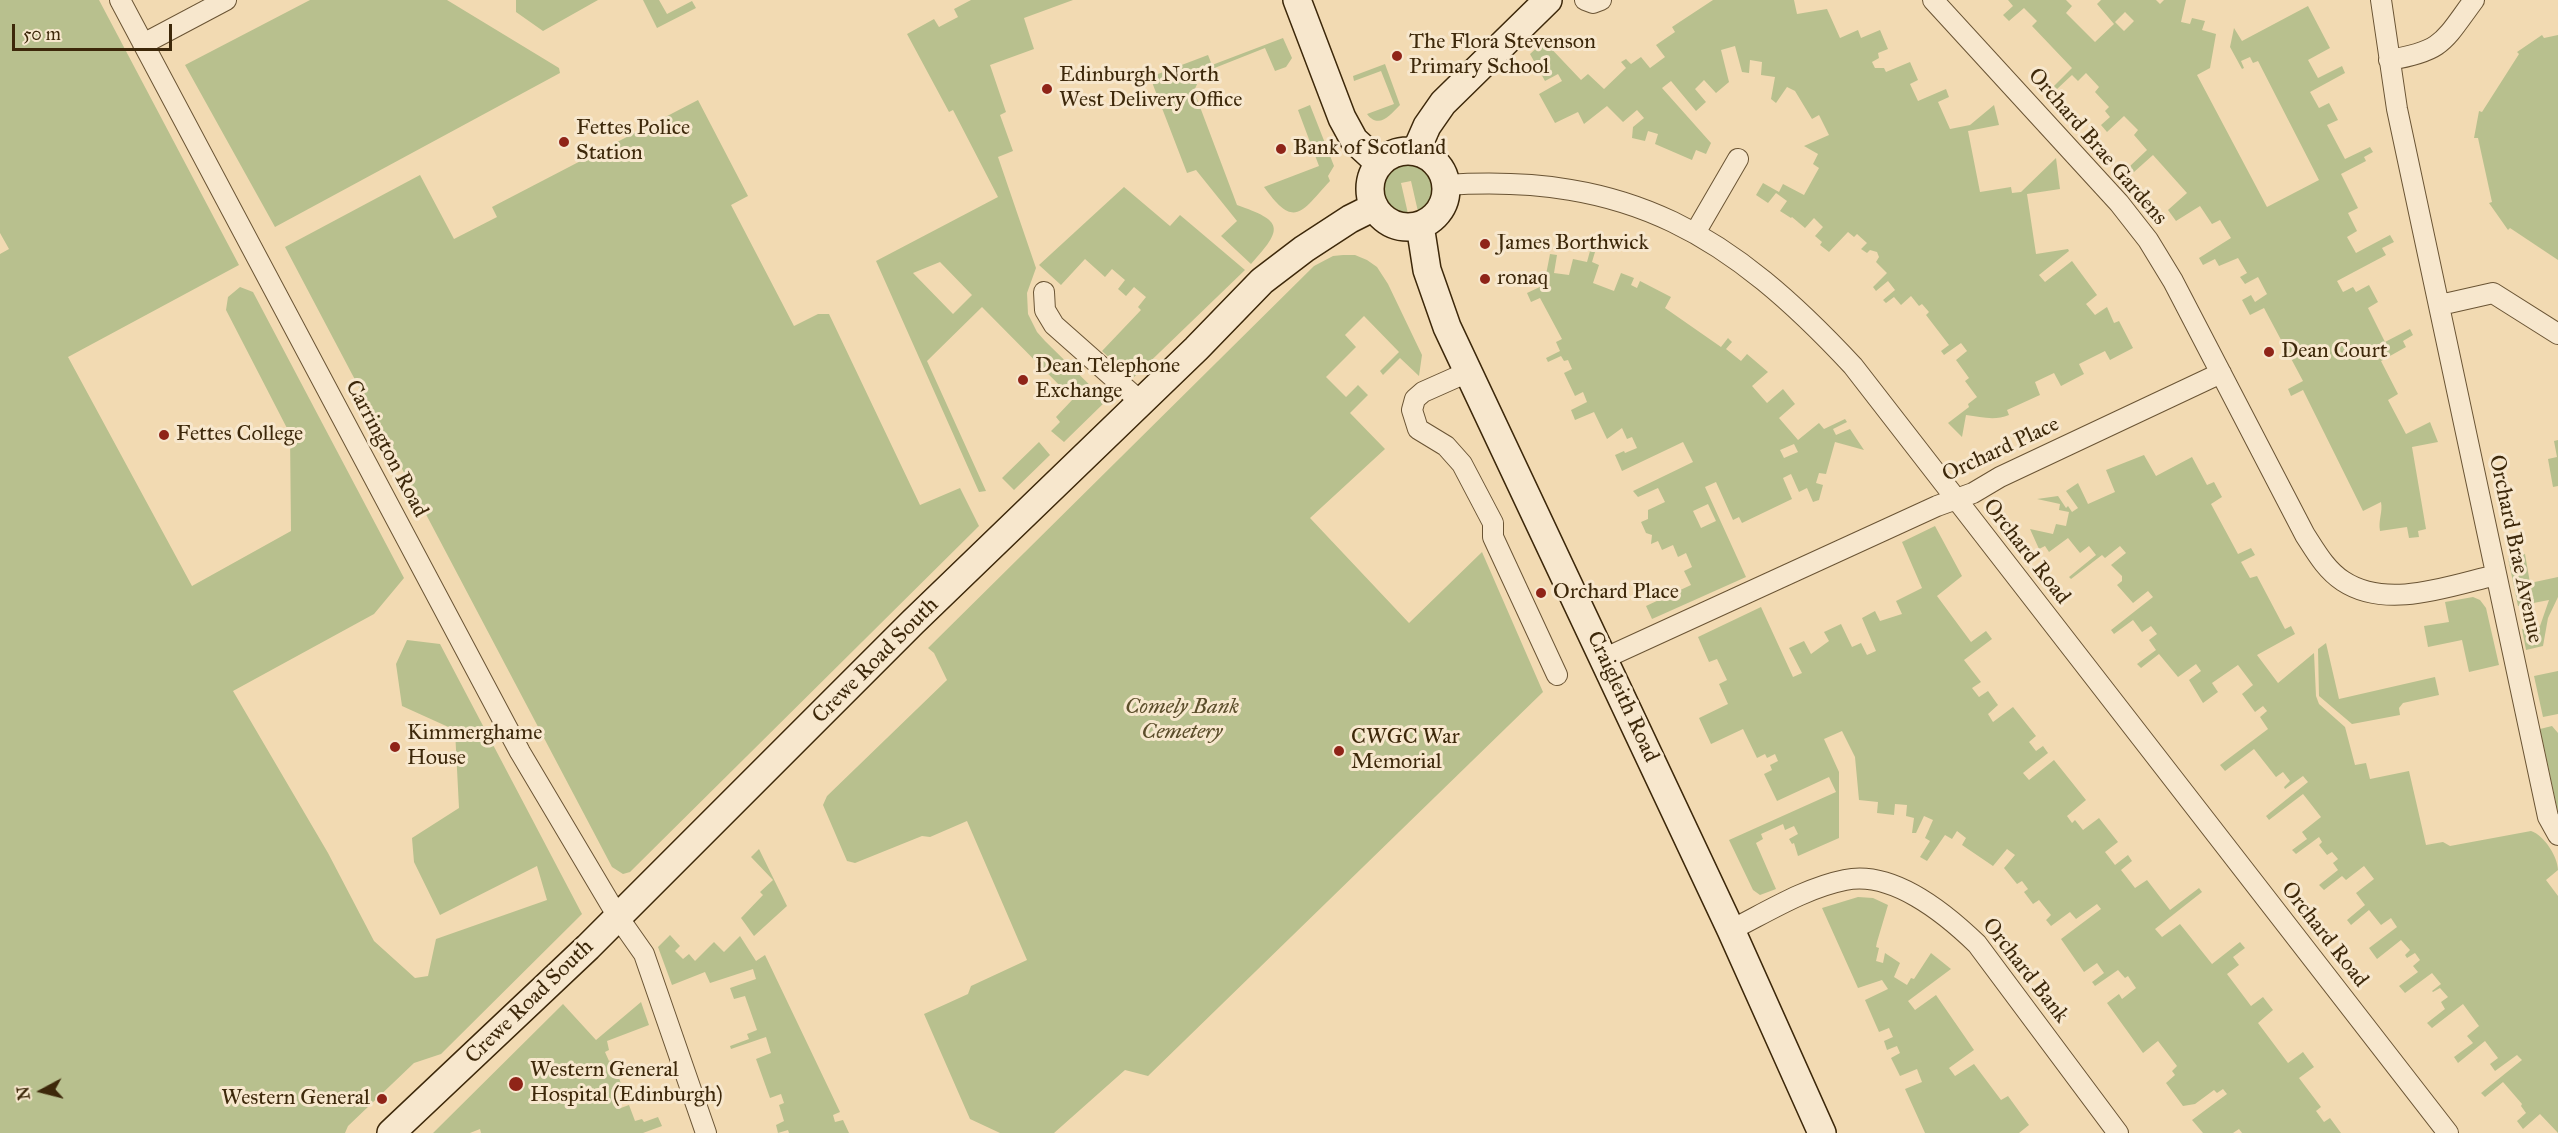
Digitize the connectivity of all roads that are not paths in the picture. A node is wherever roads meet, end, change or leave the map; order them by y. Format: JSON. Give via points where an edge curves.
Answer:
{"nodes":[{"id":1,"x":120,"y":0,"type":"edge"},
{"id":2,"x":226,"y":0,"type":"edge"},
{"id":3,"x":1297,"y":0,"type":"edge"},
{"id":4,"x":1548,"y":0,"type":"edge"},
{"id":5,"x":1586,"y":0,"type":"edge"},
{"id":6,"x":1601,"y":0,"type":"edge"},
{"id":7,"x":1933,"y":0,"type":"edge"},
{"id":8,"x":2381,"y":0,"type":"edge"},
{"id":9,"x":2474,"y":0,"type":"edge"},
{"id":10,"x":143,"y":44,"type":"junction"},
{"id":11,"x":2389,"y":60,"type":"junction"},
{"id":12,"x":1416,"y":151,"type":"junction"},
{"id":13,"x":1738,"y":159,"type":"dead end"},
{"id":14,"x":1379,"y":163,"type":"junction"},
{"id":15,"x":1446,"y":185,"type":"junction"},
{"id":16,"x":1374,"y":207,"type":"junction"},
{"id":17,"x":1420,"y":225,"type":"junction"},
{"id":18,"x":1695,"y":233,"type":"junction"},
{"id":19,"x":1044,"y":292,"type":"dead end"},
{"id":20,"x":2440,"y":305,"type":"junction"},
{"id":21,"x":2558,"y":334,"type":"edge"},
{"id":22,"x":1468,"y":372,"type":"junction"},
{"id":23,"x":2221,"y":373,"type":"junction"},
{"id":24,"x":1142,"y":402,"type":"junction"},
{"id":25,"x":1955,"y":499,"type":"junction"},
{"id":26,"x":2496,"y":575,"type":"junction"},
{"id":27,"x":1603,"y":659,"type":"junction"},
{"id":28,"x":1557,"y":675,"type":"dead end"},
{"id":29,"x":2558,"y":835,"type":"edge"},
{"id":30,"x":618,"y":917,"type":"junction"},
{"id":31,"x":1731,"y":930,"type":"junction"},
{"id":32,"x":391,"y":1133,"type":"edge"},
{"id":33,"x":706,"y":1133,"type":"edge"},
{"id":34,"x":1822,"y":1133,"type":"edge"},
{"id":35,"x":2118,"y":1133,"type":"edge"},
{"id":36,"x":2448,"y":1133,"type":"edge"}],
"edges":[{"from":1,"to":10,"type":"street","name":"Carrington Road"},
{"from":2,"to":10,"type":"street"},
{"from":3,"to":14,"type":"street","via":[[1342,118],[1354,140]]},
{"from":4,"to":12,"type":"street","via":[[1443,103]]},
{"from":5,"to":6,"type":"street"},
{"from":7,"to":23,"type":"street","name":"Orchard Brae Gardens","via":[[2119,203],[2148,240]]},
{"from":8,"to":11,"type":"street","name":"Orchard Brae Avenue"},
{"from":9,"to":11,"type":"street","via":[[2438,45],[2419,55]]},
{"from":10,"to":30,"type":"street","name":"Carrington Road","via":[[520,752]]},
{"from":11,"to":20,"type":"street","name":"Orchard Brae Avenue"},
{"from":12,"to":14,"type":"street","via":[[1398,152]]},
{"from":12,"to":15,"type":"street","via":[[1436,163]]},
{"from":13,"to":18,"type":"street"},
{"from":14,"to":16,"type":"street","via":[[1369,186]]},
{"from":15,"to":17,"type":"street","via":[[1440,208]]},
{"from":15,"to":18,"type":"street","name":"Orchard Road","via":[[1518,183],[1571,189],[1634,205]]},
{"from":16,"to":17,"type":"street","via":[[1391,223]]},
{"from":16,"to":24,"type":"street","name":"Crewe Road South","via":[[1279,266]]},
{"from":17,"to":22,"type":"street","name":"Craigleith Road","via":[[1435,296]]},
{"from":18,"to":25,"type":"street","name":"Orchard Road","via":[[1784,296],[1817,328],[1853,366]]},
{"from":19,"to":24,"type":"street","via":[[1045,310],[1054,325]]},
{"from":20,"to":21,"type":"street","via":[[2493,293]]},
{"from":20,"to":26,"type":"street","name":"Orchard Brae Avenue"},
{"from":22,"to":27,"type":"street","name":"Craigleith Road"},
{"from":22,"to":28,"type":"street","via":[[1423,392],[1415,399],[1413,420],[1418,429],[1446,446],[1462,464],[1493,523],[1493,537]]},
{"from":23,"to":25,"type":"street","name":"Orchard Place"},
{"from":23,"to":26,"type":"street","name":"Orchard Brae Gardens","via":[[2305,535],[2342,581],[2370,592],[2403,594]]},
{"from":24,"to":30,"type":"street","name":"Crewe Road South","via":[[913,622]]},
{"from":25,"to":27,"type":"street","name":"Orchard Place"},
{"from":25,"to":36,"type":"street","name":"Orchard Road"},
{"from":26,"to":29,"type":"street","name":"Orchard Brae Avenue","via":[[2548,817]]},
{"from":27,"to":31,"type":"street","name":"Craigleith Road"},
{"from":30,"to":32,"type":"street","name":"Crewe Road South"},
{"from":30,"to":33,"type":"street","name":"Carrington Road","via":[[644,954]]},
{"from":31,"to":34,"type":"street","name":"Craigleith Road"},
{"from":31,"to":35,"type":"street","name":"Orchard Bank","via":[[1810,891],[1844,880],[1868,879],[1912,894],[1957,924],[1977,944]]}]}
